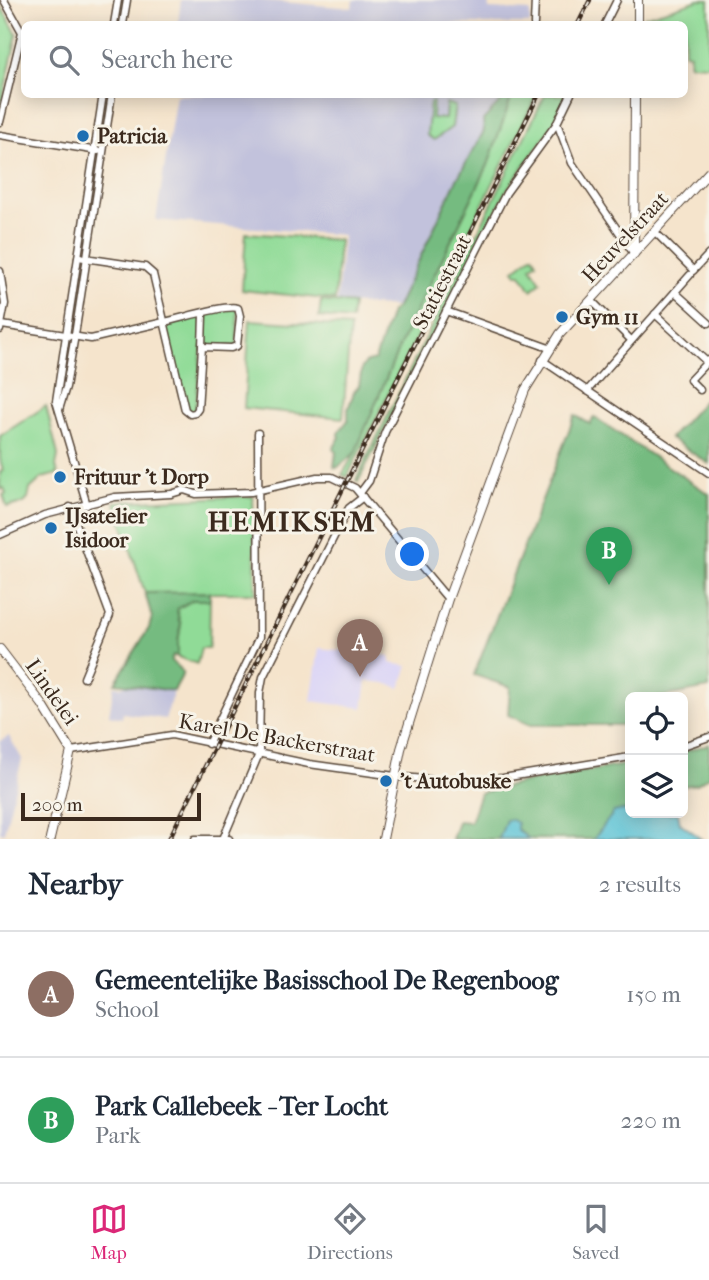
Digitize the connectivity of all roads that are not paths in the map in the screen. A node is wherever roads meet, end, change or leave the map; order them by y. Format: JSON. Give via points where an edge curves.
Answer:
{"nodes":[{"id":1,"x":4,"y":0,"type":"edge"},
{"id":2,"x":118,"y":0,"type":"edge"},
{"id":3,"x":127,"y":0,"type":"edge"},
{"id":4,"x":535,"y":0,"type":"edge"},
{"id":5,"x":617,"y":0,"type":"edge"},
{"id":6,"x":638,"y":0,"type":"edge"},
{"id":7,"x":114,"y":21,"type":"edge"},
{"id":8,"x":124,"y":21,"type":"edge"},
{"id":9,"x":534,"y":21,"type":"edge"},
{"id":10,"x":606,"y":21,"type":"edge"},
{"id":11,"x":638,"y":21,"type":"edge"},
{"id":12,"x":21,"y":30,"type":"edge"},
{"id":13,"x":21,"y":36,"type":"edge"},
{"id":14,"x":102,"y":98,"type":"edge"},
{"id":15,"x":112,"y":98,"type":"edge"},
{"id":16,"x":569,"y":98,"type":"edge"},
{"id":17,"x":635,"y":98,"type":"edge"},
{"id":18,"x":0,"y":122,"type":"edge"},
{"id":19,"x":557,"y":123,"type":"junction"},
{"id":20,"x":0,"y":135,"type":"edge"},
{"id":21,"x":95,"y":150,"type":"junction"},
{"id":22,"x":103,"y":152,"type":"junction"},
{"id":23,"x":709,"y":172,"type":"edge"},
{"id":24,"x":701,"y":179,"type":"junction"},
{"id":25,"x":709,"y":187,"type":"edge"},
{"id":26,"x":655,"y":232,"type":"junction"},
{"id":27,"x":634,"y":254,"type":"junction"},
{"id":28,"x":709,"y":255,"type":"edge"},
{"id":29,"x":78,"y":257,"type":"junction"},
{"id":30,"x":86,"y":258,"type":"junction"},
{"id":31,"x":0,"y":271,"type":"edge"},
{"id":32,"x":692,"y":273,"type":"junction"},
{"id":33,"x":675,"y":292,"type":"junction"},
{"id":34,"x":591,"y":300,"type":"junction"},
{"id":35,"x":446,"y":311,"type":"junction"},
{"id":36,"x":203,"y":314,"type":"junction"},
{"id":37,"x":655,"y":314,"type":"junction"},
{"id":38,"x":164,"y":322,"type":"junction"},
{"id":39,"x":709,"y":323,"type":"edge"},
{"id":40,"x":1,"y":327,"type":"edge"},
{"id":41,"x":66,"y":334,"type":"junction"},
{"id":42,"x":75,"y":335,"type":"junction"},
{"id":43,"x":631,"y":340,"type":"junction"},
{"id":44,"x":202,"y":347,"type":"junction"},
{"id":45,"x":550,"y":348,"type":"junction"},
{"id":46,"x":542,"y":360,"type":"junction"},
{"id":47,"x":708,"y":361,"type":"edge"},
{"id":48,"x":700,"y":390,"type":"dead end"},
{"id":49,"x":587,"y":391,"type":"junction"},
{"id":50,"x":59,"y":414,"type":"junction"},
{"id":51,"x":258,"y":433,"type":"dead end"},
{"id":52,"x":709,"y":473,"type":"edge"},
{"id":53,"x":257,"y":491,"type":"junction"},
{"id":54,"x":361,"y":495,"type":"junction"},
{"id":55,"x":87,"y":505,"type":"junction"},
{"id":56,"x":70,"y":507,"type":"junction"},
{"id":57,"x":0,"y":535,"type":"edge"},
{"id":58,"x":448,"y":599,"type":"junction"},
{"id":59,"x":0,"y":649,"type":"edge"},
{"id":60,"x":84,"y":678,"type":"dead end"},
{"id":61,"x":709,"y":737,"type":"edge"},
{"id":62,"x":208,"y":744,"type":"junction"},
{"id":63,"x":688,"y":744,"type":"edge"},
{"id":64,"x":71,"y":751,"type":"junction"},
{"id":65,"x":259,"y":754,"type":"junction"},
{"id":66,"x":625,"y":758,"type":"edge"},
{"id":67,"x":394,"y":776,"type":"junction"},
{"id":68,"x":50,"y":839,"type":"edge"},
{"id":69,"x":195,"y":839,"type":"edge"},
{"id":70,"x":225,"y":839,"type":"edge"},
{"id":71,"x":383,"y":839,"type":"edge"}],
"edges":[{"from":1,"to":12,"type":"street"},
{"from":2,"to":7,"type":"street"},
{"from":3,"to":8,"type":"street"},
{"from":4,"to":9,"type":"street"},
{"from":5,"to":10,"type":"street"},
{"from":6,"to":11,"type":"main road"},
{"from":13,"to":18,"type":"street"},
{"from":14,"to":21,"type":"street"},
{"from":15,"to":22,"type":"street"},
{"from":16,"to":19,"type":"street","name":"Statiestraat"},
{"from":17,"to":27,"type":"main road"},
{"from":19,"to":27,"type":"street","via":[[572,163]]},
{"from":19,"to":35,"type":"street","name":"Statiestraat","via":[[506,194]]},
{"from":20,"to":21,"type":"street"},
{"from":21,"to":22,"type":"street"},
{"from":21,"to":29,"type":"street"},
{"from":22,"to":30,"type":"street"},
{"from":23,"to":24,"type":"main road","name":"Heuvelstraat"},
{"from":24,"to":25,"type":"street"},
{"from":24,"to":26,"type":"main road","name":"Heuvelstraat"},
{"from":26,"to":27,"type":"main road","name":"Heuvelstraat"},
{"from":26,"to":32,"type":"street"},
{"from":27,"to":34,"type":"main road","name":"Heuvelstraat"},
{"from":28,"to":32,"type":"street"},
{"from":29,"to":30,"type":"street"},
{"from":29,"to":41,"type":"street"},
{"from":30,"to":38,"type":"street","via":[[149,269]]},
{"from":30,"to":42,"type":"street"},
{"from":31,"to":40,"type":"street","via":[[4,293]]},
{"from":32,"to":33,"type":"street"},
{"from":33,"to":37,"type":"street"},
{"from":33,"to":39,"type":"street"},
{"from":34,"to":43,"type":"street"},
{"from":34,"to":45,"type":"main road","name":"Heuvelstraat"},
{"from":35,"to":45,"type":"street"},
{"from":35,"to":54,"type":"street","name":"Statiestraat","via":[[385,432]]},
{"from":36,"to":38,"type":"street"},
{"from":36,"to":44,"type":"street"},
{"from":36,"to":44,"type":"street","via":[[234,306],[240,316],[237,345]]},
{"from":37,"to":43,"type":"street"},
{"from":37,"to":47,"type":"street"},
{"from":38,"to":42,"type":"street","via":[[91,339]]},
{"from":38,"to":44,"type":"street","via":[[185,411],[190,414],[198,409]]},
{"from":40,"to":41,"type":"street"},
{"from":41,"to":42,"type":"street"},
{"from":41,"to":50,"type":"street","via":[[56,396]]},
{"from":42,"to":50,"type":"street"},
{"from":43,"to":49,"type":"street"},
{"from":45,"to":46,"type":"main road","name":"Heuvelstraat"},
{"from":46,"to":49,"type":"street"},
{"from":46,"to":58,"type":"main road","name":"Heuvelstraat","via":[[522,397]]},
{"from":47,"to":48,"type":"street","via":[[690,380]]},
{"from":49,"to":52,"type":"street"},
{"from":50,"to":55,"type":"street"},
{"from":51,"to":53,"type":"street"},
{"from":53,"to":54,"type":"street","via":[[324,476],[347,482]]},
{"from":53,"to":55,"type":"street","via":[[196,494],[184,490],[115,497]]},
{"from":53,"to":62,"type":"street","via":[[259,637]]},
{"from":54,"to":58,"type":"street"},
{"from":54,"to":65,"type":"street","name":"Statiestraat","via":[[346,513],[263,677]]},
{"from":55,"to":56,"type":"street"},
{"from":56,"to":57,"type":"street"},
{"from":56,"to":60,"type":"street","via":[[110,615]]},
{"from":58,"to":67,"type":"main road","name":"Heuvelstraat"},
{"from":59,"to":64,"type":"main road","name":"Lindelei"},
{"from":61,"to":63,"type":"street"},
{"from":62,"to":64,"type":"street","name":"Karel De Backerstraat","via":[[172,735]]},
{"from":62,"to":65,"type":"street","name":"Karel De Backerstraat"},
{"from":64,"to":68,"type":"main road","name":"Lindelei"},
{"from":65,"to":67,"type":"street","name":"Karel De Backerstraat"},
{"from":65,"to":70,"type":"street"},
{"from":66,"to":67,"type":"street","name":"Karel De Backerstraat","via":[[475,781]]},
{"from":67,"to":71,"type":"main road","name":"Heuvelstraat"},
{"from":69,"to":70,"type":"street"}]}
